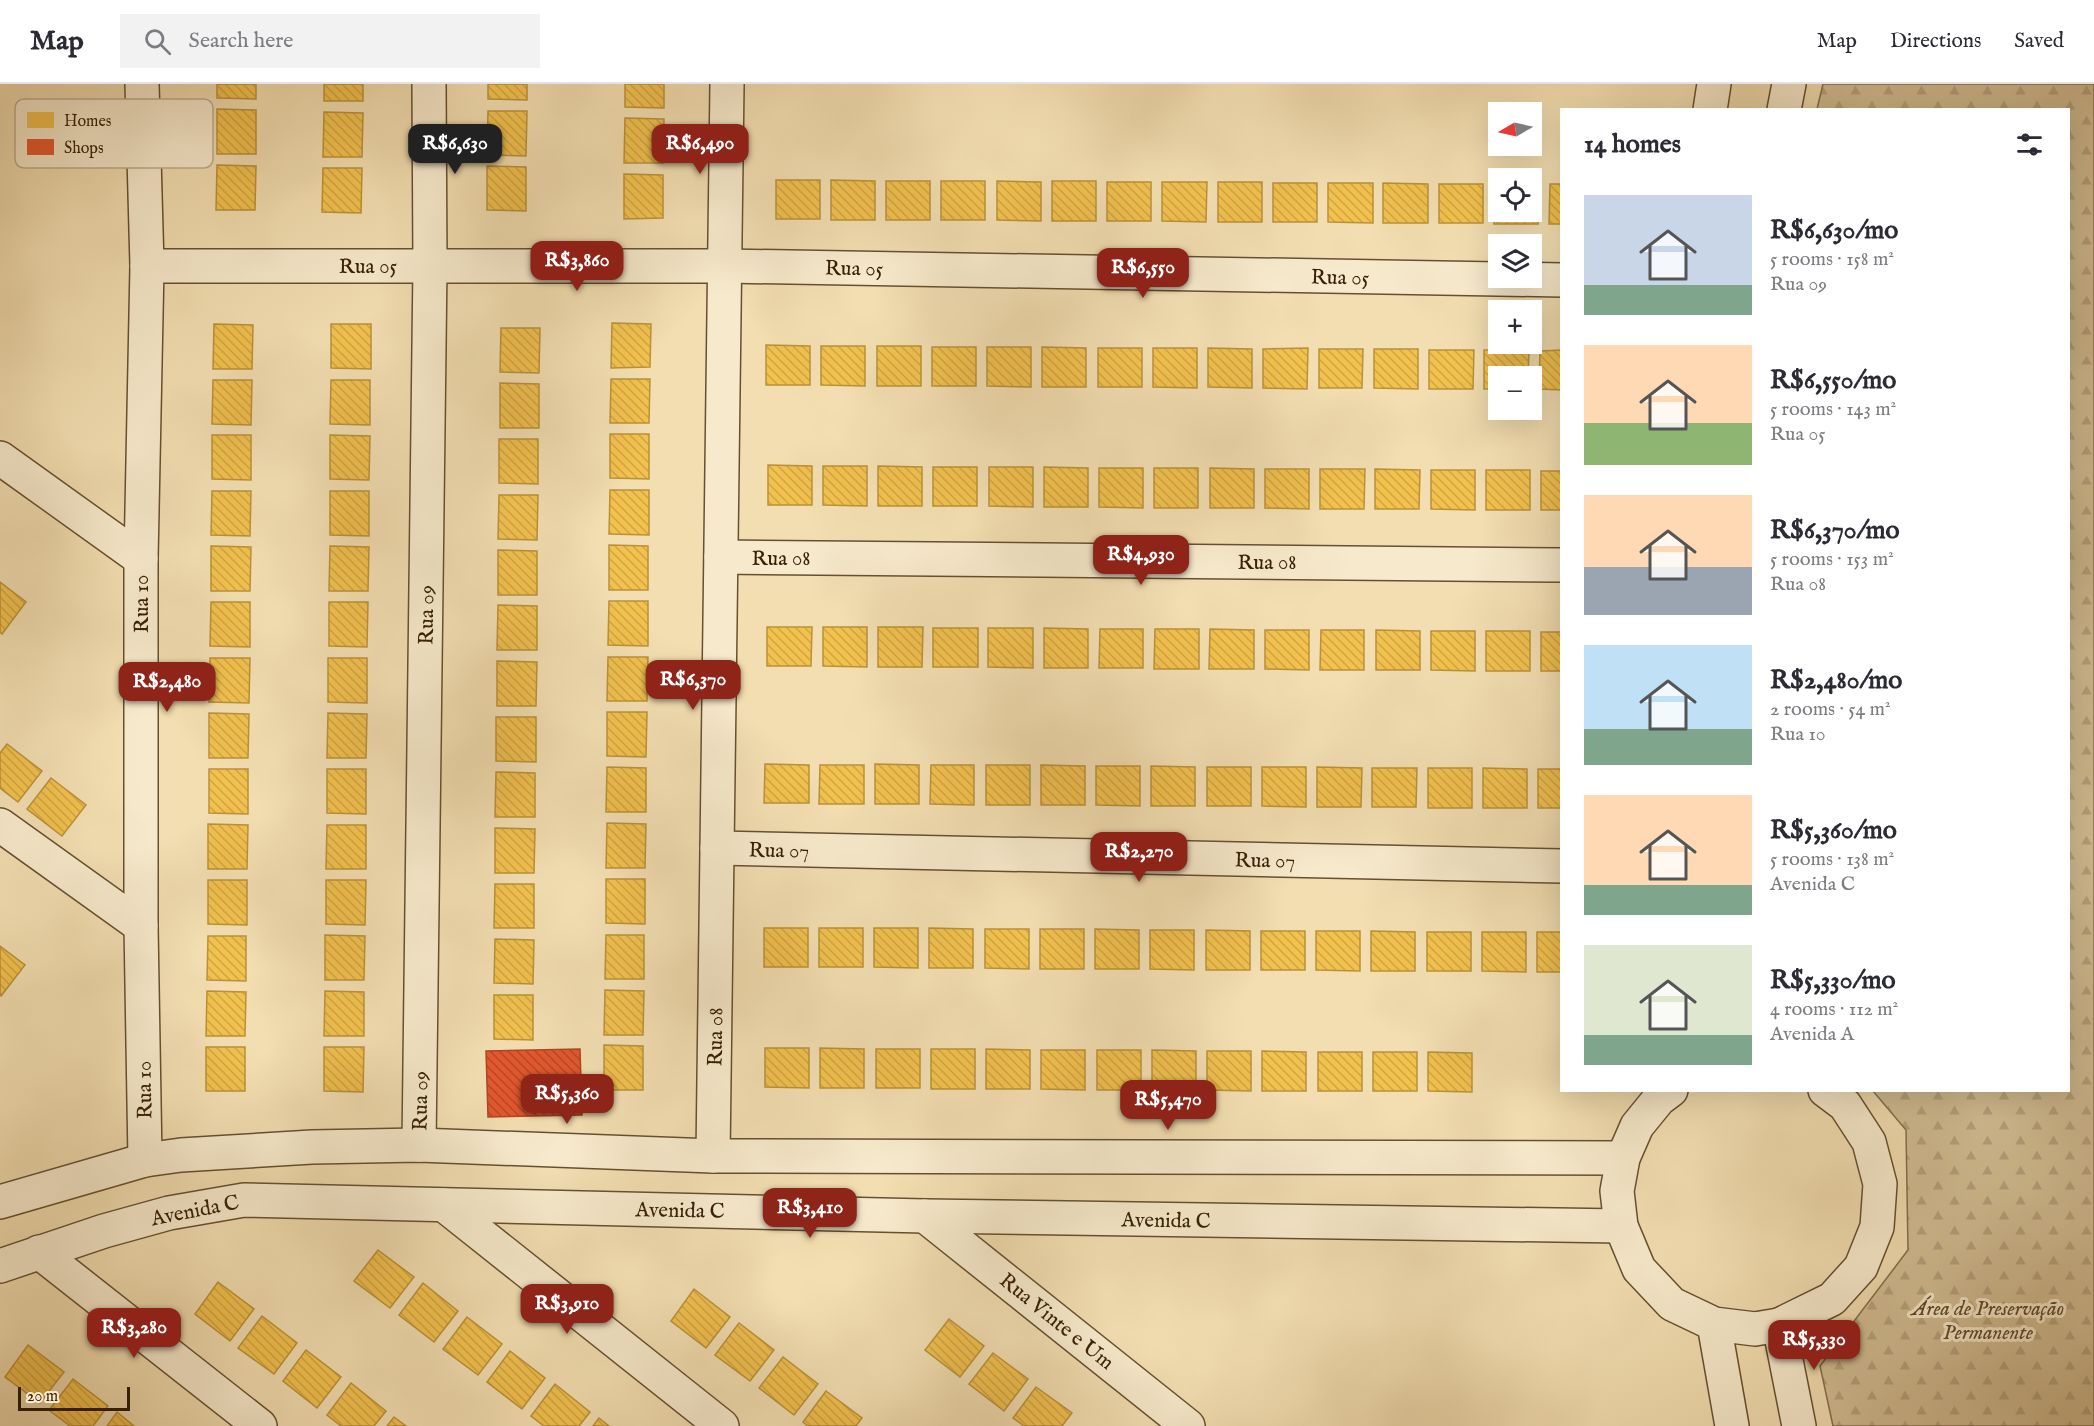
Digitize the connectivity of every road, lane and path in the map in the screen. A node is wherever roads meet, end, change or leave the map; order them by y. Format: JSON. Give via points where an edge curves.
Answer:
{"nodes":[{"id":1,"x":142,"y":84,"type":"edge"},
{"id":2,"x":429,"y":84,"type":"edge"},
{"id":3,"x":727,"y":84,"type":"edge"},
{"id":4,"x":1714,"y":84,"type":"edge"},
{"id":5,"x":1789,"y":84,"type":"edge"},
{"id":6,"x":142,"y":99,"type":"edge"},
{"id":7,"x":1710,"y":108,"type":"edge"},
{"id":8,"x":1784,"y":108,"type":"edge"},
{"id":9,"x":144,"y":168,"type":"edge"},
{"id":10,"x":147,"y":266,"type":"junction"},
{"id":11,"x":429,"y":266,"type":"junction"},
{"id":12,"x":725,"y":266,"type":"junction"},
{"id":13,"x":1560,"y":280,"type":"edge"},
{"id":14,"x":0,"y":458,"type":"edge"},
{"id":15,"x":721,"y":557,"type":"junction"},
{"id":16,"x":141,"y":559,"type":"junction"},
{"id":17,"x":1560,"y":565,"type":"edge"},
{"id":18,"x":0,"y":825,"type":"edge"},
{"id":19,"x":717,"y":848,"type":"junction"},
{"id":20,"x":1560,"y":866,"type":"edge"},
{"id":21,"x":141,"y":926,"type":"junction"},
{"id":22,"x":1668,"y":1092,"type":"edge"},
{"id":23,"x":1828,"y":1092,"type":"edge"},
{"id":24,"x":419,"y":1145,"type":"junction"},
{"id":25,"x":713,"y":1156,"type":"junction"},
{"id":26,"x":1623,"y":1158,"type":"junction"},
{"id":27,"x":145,"y":1160,"type":"junction"},
{"id":28,"x":0,"y":1202,"type":"edge"},
{"id":29,"x":444,"y":1204,"type":"junction"},
{"id":30,"x":925,"y":1216,"type":"junction"},
{"id":31,"x":1621,"y":1226,"type":"junction"},
{"id":32,"x":39,"y":1252,"type":"junction"},
{"id":33,"x":0,"y":1266,"type":"edge"},
{"id":34,"x":1714,"y":1324,"type":"junction"},
{"id":35,"x":1779,"y":1325,"type":"junction"},
{"id":36,"x":260,"y":1426,"type":"edge"},
{"id":37,"x":723,"y":1426,"type":"edge"},
{"id":38,"x":1188,"y":1426,"type":"edge"},
{"id":39,"x":1732,"y":1426,"type":"edge"},
{"id":40,"x":1799,"y":1426,"type":"edge"}],
"edges":[{"from":1,"to":6,"type":"street","name":"Rua 10"},
{"from":2,"to":11,"type":"street","name":"Rua 09"},
{"from":3,"to":12,"type":"street","name":"Rua 08"},
{"from":4,"to":7,"type":"street"},
{"from":5,"to":8,"type":"street"},
{"from":9,"to":10,"type":"street","name":"Rua 10"},
{"from":10,"to":11,"type":"street","name":"Rua 05"},
{"from":10,"to":16,"type":"street","name":"Rua 10"},
{"from":11,"to":12,"type":"street","name":"Rua 05"},
{"from":11,"to":24,"type":"street","name":"Rua 09"},
{"from":12,"to":13,"type":"street","name":"Rua 05"},
{"from":12,"to":15,"type":"street","name":"Rua 08"},
{"from":14,"to":16,"type":"street"},
{"from":15,"to":17,"type":"street","name":"Rua 08"},
{"from":15,"to":19,"type":"street","name":"Rua 08"},
{"from":16,"to":21,"type":"street","name":"Rua 10"},
{"from":18,"to":21,"type":"street"},
{"from":19,"to":20,"type":"street","name":"Rua 07"},
{"from":19,"to":25,"type":"street","name":"Rua 08"},
{"from":21,"to":27,"type":"street","name":"Rua 10"},
{"from":22,"to":26,"type":"street","via":[[1637,1126]]},
{"from":23,"to":35,"type":"street","via":[[1845,1105],[1869,1142],[1880,1184],[1877,1227],[1861,1267],[1832,1299]]},
{"from":24,"to":25,"type":"street"},
{"from":24,"to":27,"type":"street","via":[[312,1147]]},
{"from":25,"to":26,"type":"street"},
{"from":26,"to":31,"type":"street","via":[[1617,1191]]},
{"from":27,"to":28,"type":"street"},
{"from":29,"to":30,"type":"street","name":"Avenida C"},
{"from":29,"to":32,"type":"street","name":"Avenida C","via":[[244,1200],[169,1213]]},
{"from":29,"to":37,"type":"street"},
{"from":30,"to":31,"type":"street","name":"Avenida C"},
{"from":30,"to":38,"type":"street","name":"Rua Vinte e Um"},
{"from":31,"to":34,"type":"street","via":[[1639,1269],[1672,1304]]},
{"from":32,"to":33,"type":"street","name":"Avenida C"},
{"from":32,"to":36,"type":"street"},
{"from":34,"to":35,"type":"street","via":[[1755,1329]]},
{"from":34,"to":39,"type":"street"},
{"from":35,"to":40,"type":"street"}]}
